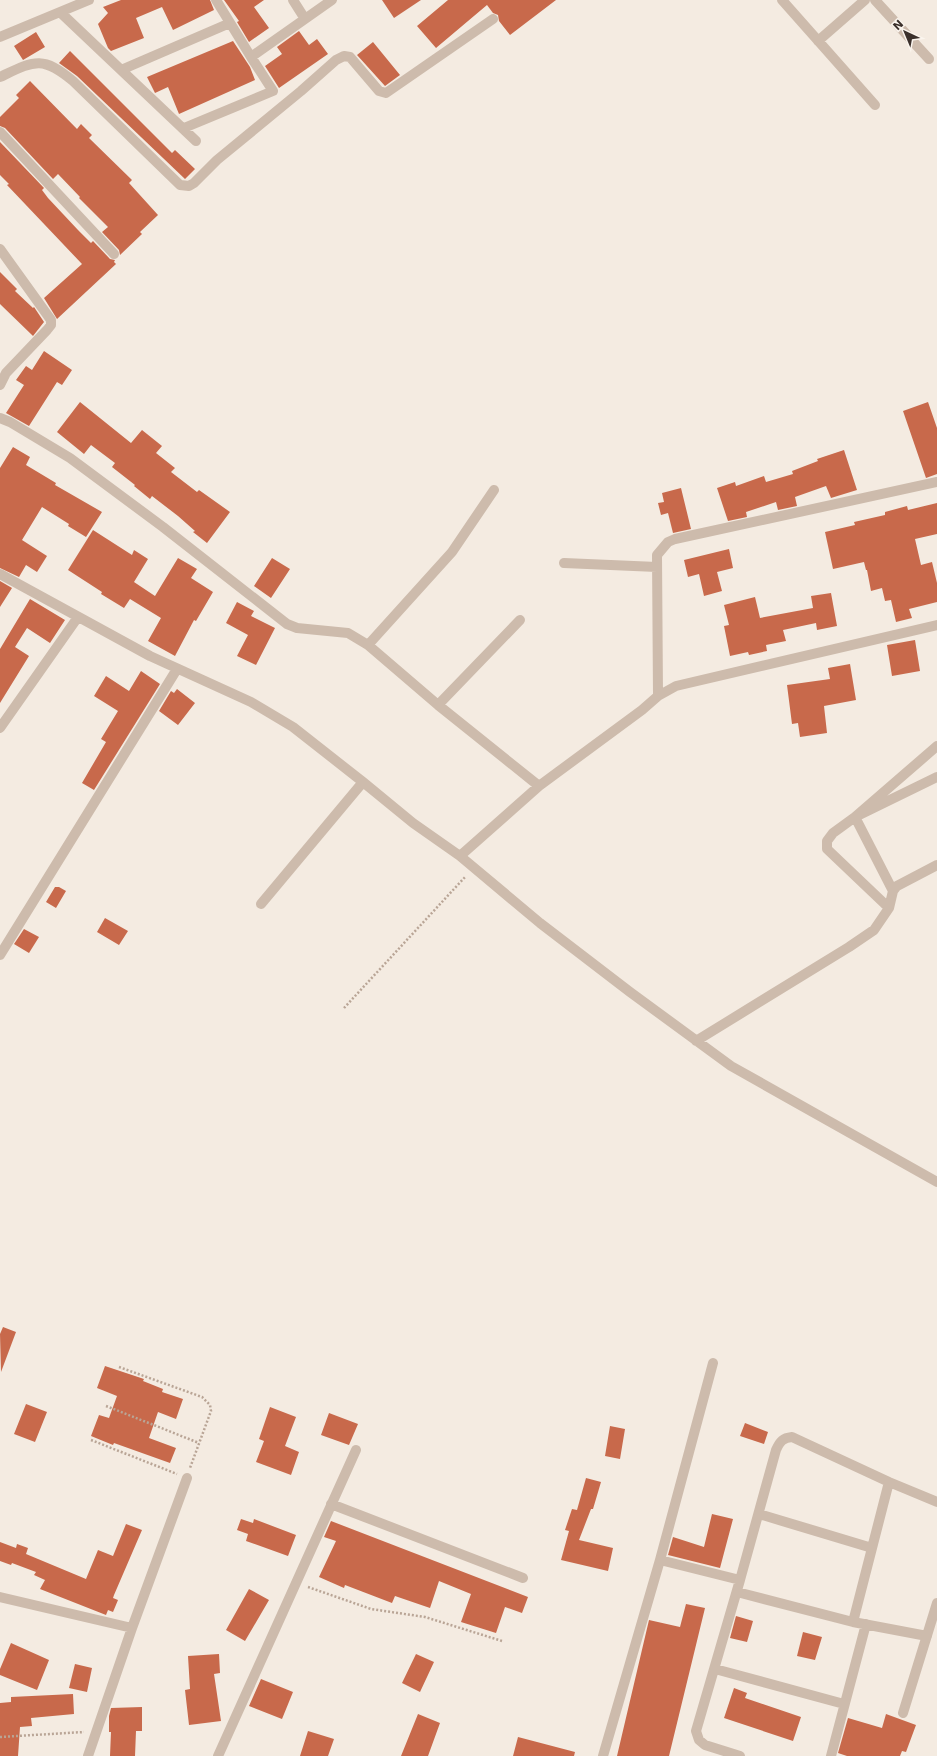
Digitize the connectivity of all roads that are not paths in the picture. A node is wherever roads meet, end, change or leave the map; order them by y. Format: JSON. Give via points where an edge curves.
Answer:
{"nodes":[{"id":1,"x":89,"y":0,"type":"edge"},
{"id":2,"x":216,"y":0,"type":"edge"},
{"id":3,"x":293,"y":0,"type":"edge"},
{"id":4,"x":332,"y":0,"type":"edge"},
{"id":5,"x":782,"y":0,"type":"edge"},
{"id":6,"x":865,"y":0,"type":"edge"},
{"id":7,"x":875,"y":0,"type":"edge"},
{"id":8,"x":61,"y":12,"type":"junction"},
{"id":9,"x":305,"y":19,"type":"junction"},
{"id":10,"x":492,"y":19,"type":"dead end"},
{"id":11,"x":230,"y":23,"type":"junction"},
{"id":12,"x":0,"y":38,"type":"edge"},
{"id":13,"x":818,"y":41,"type":"junction"},
{"id":14,"x":251,"y":57,"type":"junction"},
{"id":15,"x":929,"y":60,"type":"dead end"},
{"id":16,"x":121,"y":70,"type":"junction"},
{"id":17,"x":0,"y":77,"type":"edge"},
{"id":18,"x":874,"y":105,"type":"dead end"},
{"id":19,"x":184,"y":128,"type":"junction"},
{"id":20,"x":0,"y":132,"type":"edge"},
{"id":21,"x":196,"y":141,"type":"dead end"},
{"id":22,"x":0,"y":249,"type":"edge"},
{"id":23,"x":114,"y":254,"type":"dead end"},
{"id":24,"x":0,"y":384,"type":"edge"},
{"id":25,"x":0,"y":418,"type":"edge"},
{"id":26,"x":937,"y":482,"type":"edge"},
{"id":27,"x":494,"y":490,"type":"dead end"},
{"id":28,"x":564,"y":563,"type":"dead end"},
{"id":29,"x":657,"y":567,"type":"junction"},
{"id":30,"x":0,"y":574,"type":"edge"},
{"id":31,"x":78,"y":617,"type":"junction"},
{"id":32,"x":520,"y":620,"type":"dead end"},
{"id":33,"x":937,"y":625,"type":"edge"},
{"id":34,"x":368,"y":645,"type":"junction"},
{"id":35,"x":177,"y":669,"type":"junction"},
{"id":36,"x":658,"y":696,"type":"junction"},
{"id":37,"x":438,"y":705,"type":"junction"},
{"id":38,"x":0,"y":728,"type":"edge"},
{"id":39,"x":937,"y":746,"type":"edge"},
{"id":40,"x":937,"y":777,"type":"edge"},
{"id":41,"x":363,"y":782,"type":"junction"},
{"id":42,"x":539,"y":786,"type":"junction"},
{"id":43,"x":855,"y":817,"type":"junction"},
{"id":44,"x":460,"y":856,"type":"junction"},
{"id":45,"x":937,"y":864,"type":"edge"},
{"id":46,"x":893,"y":892,"type":"junction"},
{"id":47,"x":261,"y":904,"type":"dead end"},
{"id":48,"x":889,"y":908,"type":"junction"},
{"id":49,"x":0,"y":955,"type":"edge"},
{"id":50,"x":696,"y":1041,"type":"junction"},
{"id":51,"x":937,"y":1182,"type":"edge"},
{"id":52,"x":713,"y":1363,"type":"dead end"},
{"id":53,"x":356,"y":1450,"type":"dead end"},
{"id":54,"x":187,"y":1478,"type":"road end"},
{"id":55,"x":889,"y":1482,"type":"junction"},
{"id":56,"x":937,"y":1502,"type":"edge"},
{"id":57,"x":331,"y":1504,"type":"junction"},
{"id":58,"x":759,"y":1514,"type":"junction"},
{"id":59,"x":872,"y":1548,"type":"junction"},
{"id":60,"x":660,"y":1560,"type":"junction"},
{"id":61,"x":523,"y":1578,"type":"dead end"},
{"id":62,"x":740,"y":1580,"type":"junction"},
{"id":63,"x":737,"y":1592,"type":"junction"},
{"id":64,"x":0,"y":1597,"type":"edge"},
{"id":65,"x":937,"y":1603,"type":"edge"},
{"id":66,"x":853,"y":1622,"type":"junction"},
{"id":67,"x":866,"y":1624,"type":"junction"},
{"id":68,"x":132,"y":1628,"type":"junction"},
{"id":69,"x":927,"y":1636,"type":"junction"},
{"id":70,"x":715,"y":1669,"type":"junction"},
{"id":71,"x":844,"y":1704,"type":"junction"},
{"id":72,"x":903,"y":1713,"type":"dead end"},
{"id":73,"x":88,"y":1756,"type":"edge"},
{"id":74,"x":218,"y":1756,"type":"edge"},
{"id":75,"x":603,"y":1756,"type":"edge"},
{"id":76,"x":740,"y":1756,"type":"edge"},
{"id":77,"x":831,"y":1756,"type":"edge"}],
"edges":[{"from":1,"to":8,"type":"street"},
{"from":2,"to":11,"type":"street"},
{"from":3,"to":9,"type":"street"},
{"from":4,"to":9,"type":"street"},
{"from":5,"to":13,"type":"street"},
{"from":6,"to":13,"type":"street"},
{"from":7,"to":15,"type":"street"},
{"from":8,"to":12,"type":"street"},
{"from":8,"to":16,"type":"street"},
{"from":9,"to":14,"type":"street"},
{"from":10,"to":17,"type":"street","via":[[386,93],[379,91],[350,57],[344,56],[336,60],[217,160],[194,183],[184,186],[57,68],[36,63]]},
{"from":11,"to":14,"type":"street"},
{"from":11,"to":16,"type":"street"},
{"from":13,"to":18,"type":"street"},
{"from":14,"to":19,"type":"street","via":[[273,91]]},
{"from":16,"to":19,"type":"street"},
{"from":19,"to":21,"type":"street"},
{"from":20,"to":23,"type":"street"},
{"from":22,"to":24,"type":"street","via":[[51,320],[51,325],[6,373]]},
{"from":25,"to":34,"type":"street","via":[[70,458],[287,624],[297,628],[348,633]]},
{"from":26,"to":29,"type":"street","via":[[675,539],[659,550]]},
{"from":27,"to":34,"type":"street","via":[[452,552]]},
{"from":28,"to":29,"type":"street"},
{"from":29,"to":36,"type":"street"},
{"from":30,"to":31,"type":"street"},
{"from":31,"to":35,"type":"street"},
{"from":31,"to":38,"type":"street"},
{"from":32,"to":37,"type":"street"},
{"from":33,"to":36,"type":"street","via":[[676,686]]},
{"from":34,"to":37,"type":"street"},
{"from":35,"to":41,"type":"street","via":[[251,702],[287,724]]},
{"from":35,"to":49,"type":"street"},
{"from":36,"to":42,"type":"street"},
{"from":37,"to":42,"type":"street"},
{"from":39,"to":43,"type":"street"},
{"from":40,"to":43,"type":"street"},
{"from":41,"to":44,"type":"street","via":[[413,823]]},
{"from":41,"to":47,"type":"street"},
{"from":42,"to":44,"type":"street"},
{"from":43,"to":46,"type":"street"},
{"from":43,"to":48,"type":"street","via":[[833,833],[827,841],[827,849]]},
{"from":44,"to":50,"type":"street","via":[[540,923]]},
{"from":45,"to":46,"type":"street","via":[[898,886]]},
{"from":46,"to":48,"type":"street"},
{"from":48,"to":50,"type":"street","via":[[874,930],[849,948]]},
{"from":50,"to":51,"type":"street","via":[[731,1066]]},
{"from":52,"to":60,"type":"street"},
{"from":53,"to":57,"type":"street"},
{"from":54,"to":68,"type":"street"},
{"from":55,"to":56,"type":"street"},
{"from":55,"to":58,"type":"street","via":[[792,1437],[785,1438],[780,1441],[776,1450]]},
{"from":55,"to":59,"type":"street"},
{"from":57,"to":61,"type":"street"},
{"from":57,"to":74,"type":"street"},
{"from":58,"to":59,"type":"street"},
{"from":58,"to":62,"type":"street"},
{"from":59,"to":66,"type":"street"},
{"from":60,"to":62,"type":"street"},
{"from":60,"to":75,"type":"street"},
{"from":62,"to":63,"type":"street"},
{"from":63,"to":66,"type":"street"},
{"from":63,"to":70,"type":"street"},
{"from":64,"to":68,"type":"street"},
{"from":65,"to":69,"type":"street"},
{"from":66,"to":67,"type":"street"},
{"from":67,"to":69,"type":"street"},
{"from":67,"to":71,"type":"street"},
{"from":68,"to":73,"type":"street"},
{"from":69,"to":72,"type":"street"},
{"from":70,"to":71,"type":"street"},
{"from":70,"to":76,"type":"street","via":[[696,1731],[699,1740],[706,1745]]},
{"from":71,"to":77,"type":"street"}]}
